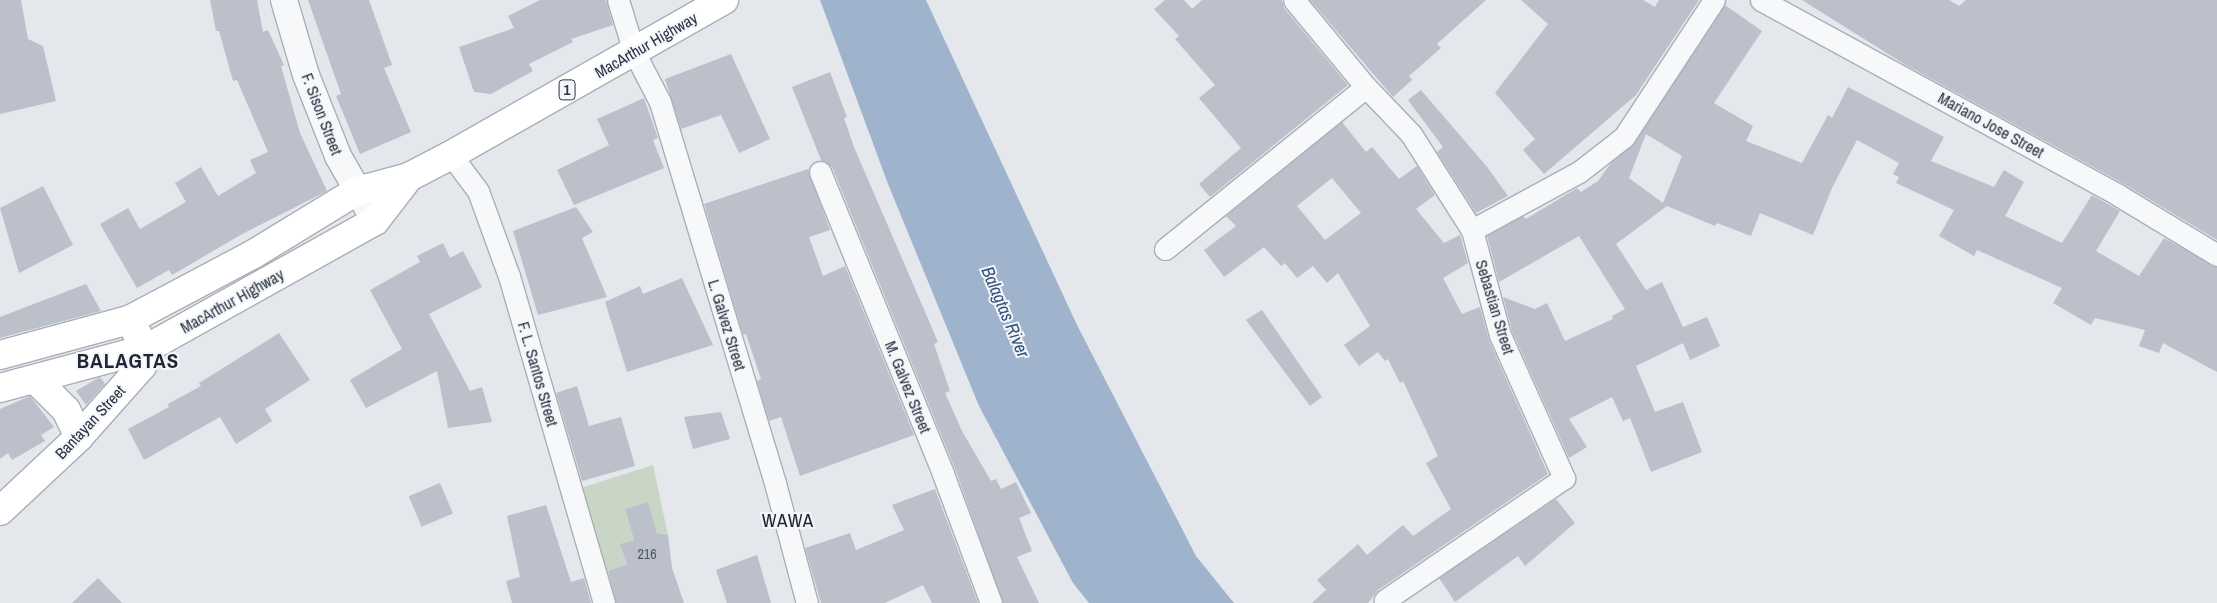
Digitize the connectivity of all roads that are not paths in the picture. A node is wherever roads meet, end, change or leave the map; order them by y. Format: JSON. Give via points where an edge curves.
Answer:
{"nodes":[{"id":1,"x":284,"y":0,"type":"edge"},
{"id":2,"x":618,"y":0,"type":"edge"},
{"id":3,"x":724,"y":0,"type":"edge"},
{"id":4,"x":1294,"y":0,"type":"edge"},
{"id":5,"x":1714,"y":0,"type":"edge"},
{"id":6,"x":1761,"y":0,"type":"edge"},
{"id":7,"x":634,"y":52,"type":"junction"},
{"id":8,"x":1366,"y":87,"type":"junction"},
{"id":9,"x":452,"y":155,"type":"junction"},
{"id":10,"x":820,"y":172,"type":"dead end"},
{"id":11,"x":410,"y":177,"type":"junction"},
{"id":12,"x":358,"y":191,"type":"junction"},
{"id":13,"x":375,"y":221,"type":"junction"},
{"id":14,"x":1472,"y":230,"type":"junction"},
{"id":15,"x":1165,"y":249,"type":"dead end"},
{"id":16,"x":2217,"y":255,"type":"edge"},
{"id":17,"x":129,"y":320,"type":"junction"},
{"id":18,"x":146,"y":349,"type":"junction"},
{"id":19,"x":0,"y":355,"type":"edge"},
{"id":20,"x":35,"y":379,"type":"junction"},
{"id":21,"x":0,"y":388,"type":"edge"},
{"id":22,"x":79,"y":437,"type":"junction"},
{"id":23,"x":0,"y":511,"type":"edge"},
{"id":24,"x":1385,"y":600,"type":"dead end"},
{"id":25,"x":604,"y":603,"type":"edge"},
{"id":26,"x":808,"y":603,"type":"edge"},
{"id":27,"x":991,"y":603,"type":"edge"}],
"edges":[{"from":1,"to":12,"type":"street","name":"F. Sison Street","via":[[306,75],[338,156]]},
{"from":2,"to":7,"type":"street","name":"L. Galvez Street"},
{"from":3,"to":7,"type":"main road","name":"MacArthur Highway","number":"1"},
{"from":4,"to":8,"type":"street","name":"Sebastian Street"},
{"from":5,"to":14,"type":"street","via":[[1624,137],[1579,172]]},
{"from":6,"to":16,"type":"street","name":"Mariano Jose Street","via":[[2118,195]]},
{"from":7,"to":9,"type":"main road","name":"MacArthur Highway","number":"1"},
{"from":7,"to":26,"type":"street","name":"L. Galvez Street","via":[[660,102]]},
{"from":8,"to":14,"type":"street","name":"Sebastian Street","via":[[1412,134]]},
{"from":8,"to":15,"type":"street"},
{"from":9,"to":11,"type":"main road","name":"MacArthur Highway","number":"1"},
{"from":9,"to":25,"type":"street","name":"F. L. Santos Street","via":[[478,191],[509,276]]},
{"from":10,"to":27,"type":"street","name":"M. Galvez Street","via":[[943,474]]},
{"from":11,"to":12,"type":"main road","name":"MacArthur Highway","number":"1"},
{"from":11,"to":13,"type":"main road","name":"MacArthur Highway","number":"1"},
{"from":12,"to":13,"type":"street","name":"F. Sison Street"},
{"from":12,"to":17,"type":"main road","name":"MacArthur Highway","number":"1","via":[[252,254]]},
{"from":13,"to":18,"type":"main road","name":"MacArthur Highway","number":"1"},
{"from":14,"to":24,"type":"street","name":"Sebastian Street","via":[[1500,335],[1564,478]]},
{"from":17,"to":18,"type":"main road"},
{"from":17,"to":19,"type":"main road","name":"MacArthur Highway","number":"1"},
{"from":18,"to":20,"type":"main road","name":"MacArthur Highway","number":"1"},
{"from":18,"to":22,"type":"main road","name":"Bantayan Street","via":[[142,366]]},
{"from":20,"to":21,"type":"main road","name":"MacArthur Highway","number":"1"},
{"from":20,"to":22,"type":"main road","via":[[66,410]]},
{"from":22,"to":23,"type":"main road","name":"Bantayan Street"}]}
